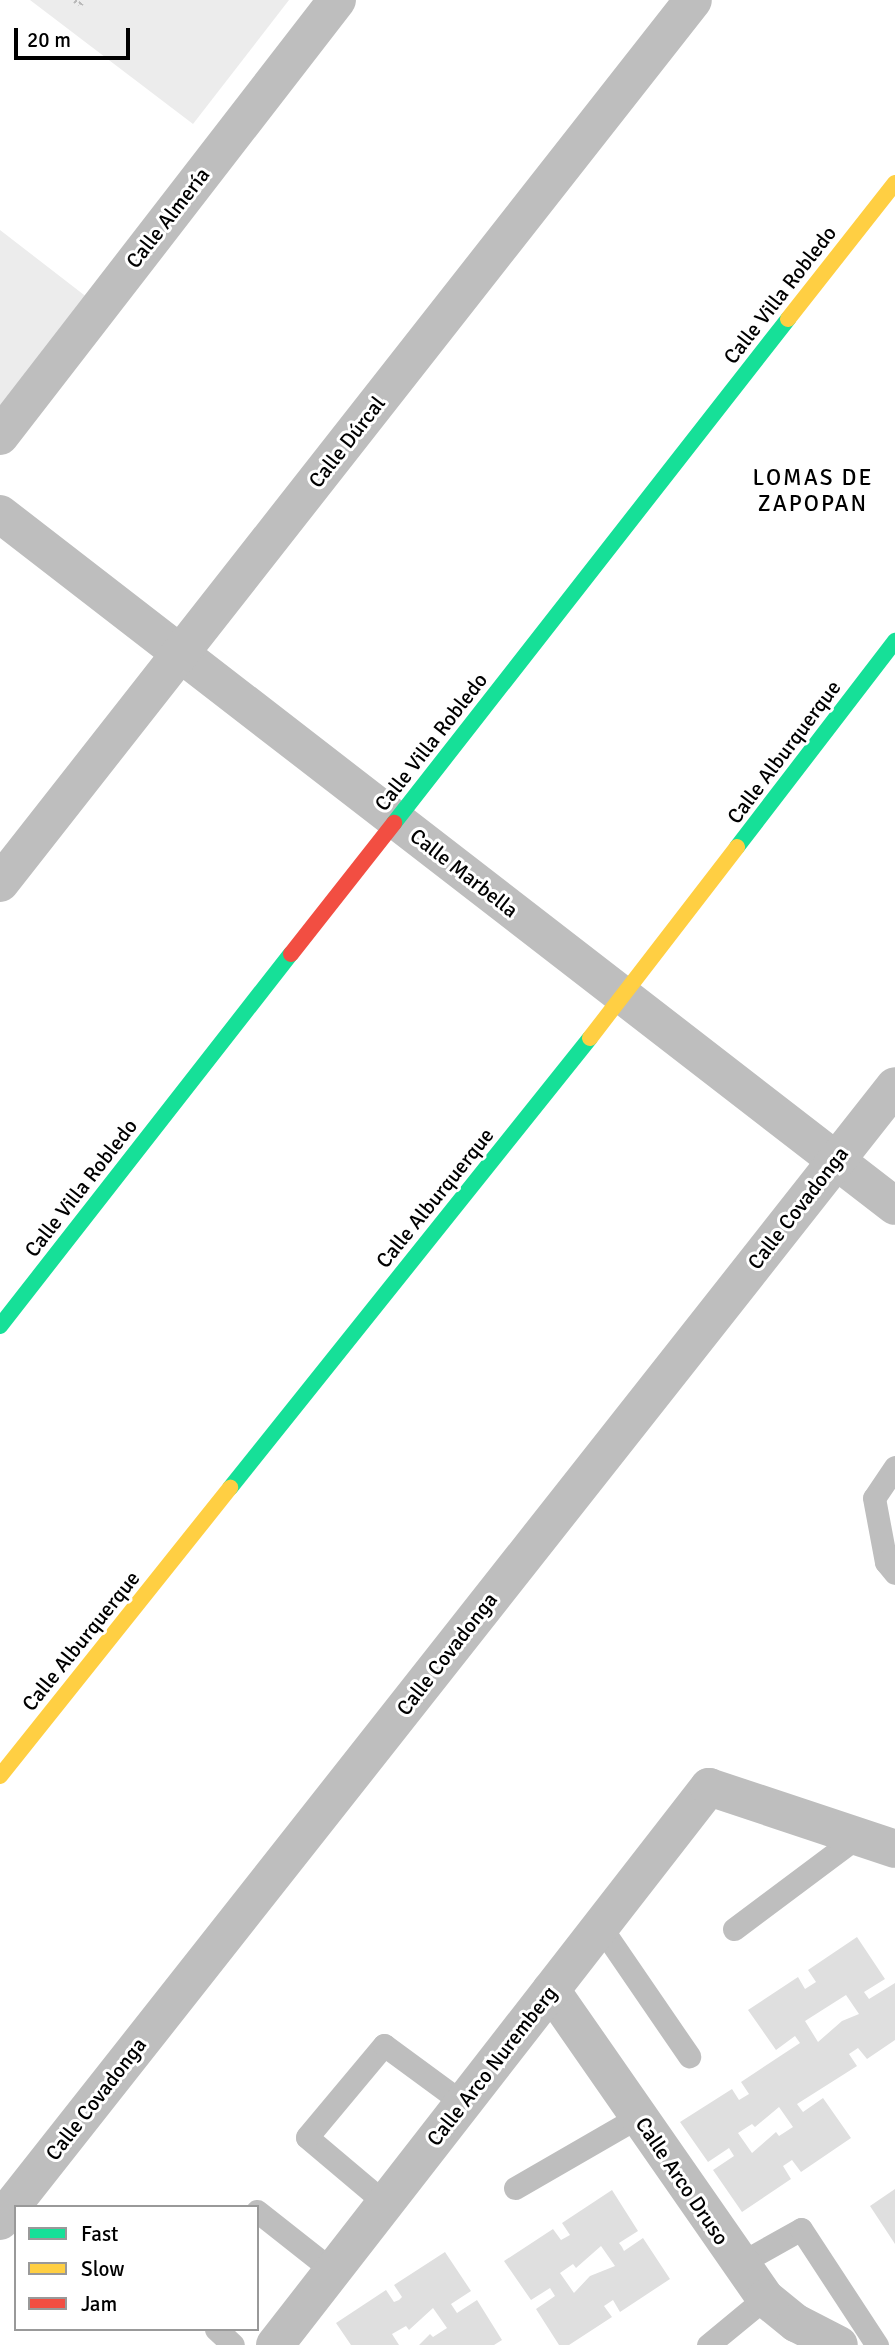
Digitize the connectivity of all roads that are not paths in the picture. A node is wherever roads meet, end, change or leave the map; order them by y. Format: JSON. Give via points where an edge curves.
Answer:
{"nodes":[{"id":1,"x":337,"y":0,"type":"edge"},
{"id":2,"x":693,"y":0,"type":"edge"},
{"id":3,"x":895,"y":183,"type":"edge"},
{"id":4,"x":0,"y":436,"type":"edge"},
{"id":5,"x":0,"y":514,"type":"edge"},
{"id":6,"x":895,"y":641,"type":"edge"},
{"id":7,"x":181,"y":654,"type":"junction"},
{"id":8,"x":396,"y":820,"type":"junction"},
{"id":9,"x":0,"y":883,"type":"edge"},
{"id":10,"x":623,"y":996,"type":"junction"},
{"id":11,"x":895,"y":1086,"type":"edge"},
{"id":12,"x":836,"y":1160,"type":"junction"},
{"id":13,"x":895,"y":1206,"type":"edge"},
{"id":14,"x":0,"y":1326,"type":"edge"},
{"id":15,"x":895,"y":1467,"type":"edge"},
{"id":16,"x":895,"y":1573,"type":"edge"},
{"id":17,"x":0,"y":1776,"type":"edge"},
{"id":18,"x":857,"y":1837,"type":"junction"},
{"id":19,"x":895,"y":1849,"type":"edge"},
{"id":20,"x":600,"y":1926,"type":"junction"},
{"id":21,"x":734,"y":1929,"type":"dead end"},
{"id":22,"x":551,"y":1990,"type":"junction"},
{"id":23,"x":689,"y":2056,"type":"dead end"},
{"id":24,"x":463,"y":2103,"type":"junction"},
{"id":25,"x":638,"y":2117,"type":"junction"},
{"id":26,"x":515,"y":2188,"type":"dead end"},
{"id":27,"x":385,"y":2203,"type":"junction"},
{"id":28,"x":259,"y":2213,"type":"edge"},
{"id":29,"x":0,"y":2221,"type":"edge"},
{"id":30,"x":739,"y":2264,"type":"junction"},
{"id":31,"x":333,"y":2271,"type":"junction"},
{"id":32,"x":765,"y":2298,"type":"junction"},
{"id":33,"x":218,"y":2331,"type":"edge"},
{"id":34,"x":233,"y":2345,"type":"edge"},
{"id":35,"x":275,"y":2345,"type":"edge"},
{"id":36,"x":708,"y":2345,"type":"edge"},
{"id":37,"x":839,"y":2345,"type":"edge"},
{"id":38,"x":877,"y":2345,"type":"edge"}],
"edges":[{"from":1,"to":4,"type":"street","name":"Calle Almería"},
{"from":2,"to":7,"type":"street","name":"Calle Dúrcal"},
{"from":3,"to":8,"type":"street","name":"Calle Villa Robledo"},
{"from":5,"to":7,"type":"street","name":"Calle Marbella"},
{"from":6,"to":10,"type":"street","name":"Calle Alburquerque"},
{"from":7,"to":8,"type":"street","name":"Calle Marbella"},
{"from":7,"to":9,"type":"street","name":"Calle Dúrcal"},
{"from":8,"to":10,"type":"street","name":"Calle Marbella"},
{"from":8,"to":14,"type":"street","name":"Calle Villa Robledo"},
{"from":10,"to":12,"type":"street","name":"Calle Marbella"},
{"from":10,"to":17,"type":"street","name":"Calle Alburquerque"},
{"from":11,"to":12,"type":"street","name":"Calle Covadonga"},
{"from":12,"to":13,"type":"street","name":"Calle Marbella"},
{"from":12,"to":29,"type":"street","name":"Calle Covadonga"},
{"from":15,"to":16,"type":"lane","via":[[874,1498],[886,1562]]},
{"from":18,"to":19,"type":"street"},
{"from":18,"to":20,"type":"street","name":"Calle Arco Nuremberg","via":[[709,1787]]},
{"from":18,"to":21,"type":"lane"},
{"from":20,"to":22,"type":"street","name":"Calle Arco Nuremberg"},
{"from":20,"to":23,"type":"lane"},
{"from":22,"to":24,"type":"street","name":"Calle Arco Nuremberg"},
{"from":22,"to":25,"type":"street","name":"Calle Arco Druso"},
{"from":24,"to":27,"type":"street","name":"Calle Arco Nuremberg"},
{"from":24,"to":27,"type":"lane","via":[[384,2045],[307,2137]]},
{"from":25,"to":26,"type":"lane"},
{"from":25,"to":30,"type":"street","name":"Calle Arco Druso"},
{"from":27,"to":31,"type":"street","name":"Calle Arco Nuremberg"},
{"from":28,"to":31,"type":"lane"},
{"from":30,"to":32,"type":"street","name":"Calle Arco Druso"},
{"from":30,"to":38,"type":"lane","via":[[801,2229]]},
{"from":31,"to":35,"type":"street","name":"Calle Arco Nuremberg"},
{"from":32,"to":36,"type":"lane"},
{"from":32,"to":37,"type":"street","name":"Calle Arco Druso","via":[[796,2323]]},
{"from":33,"to":34,"type":"lane"}]}
